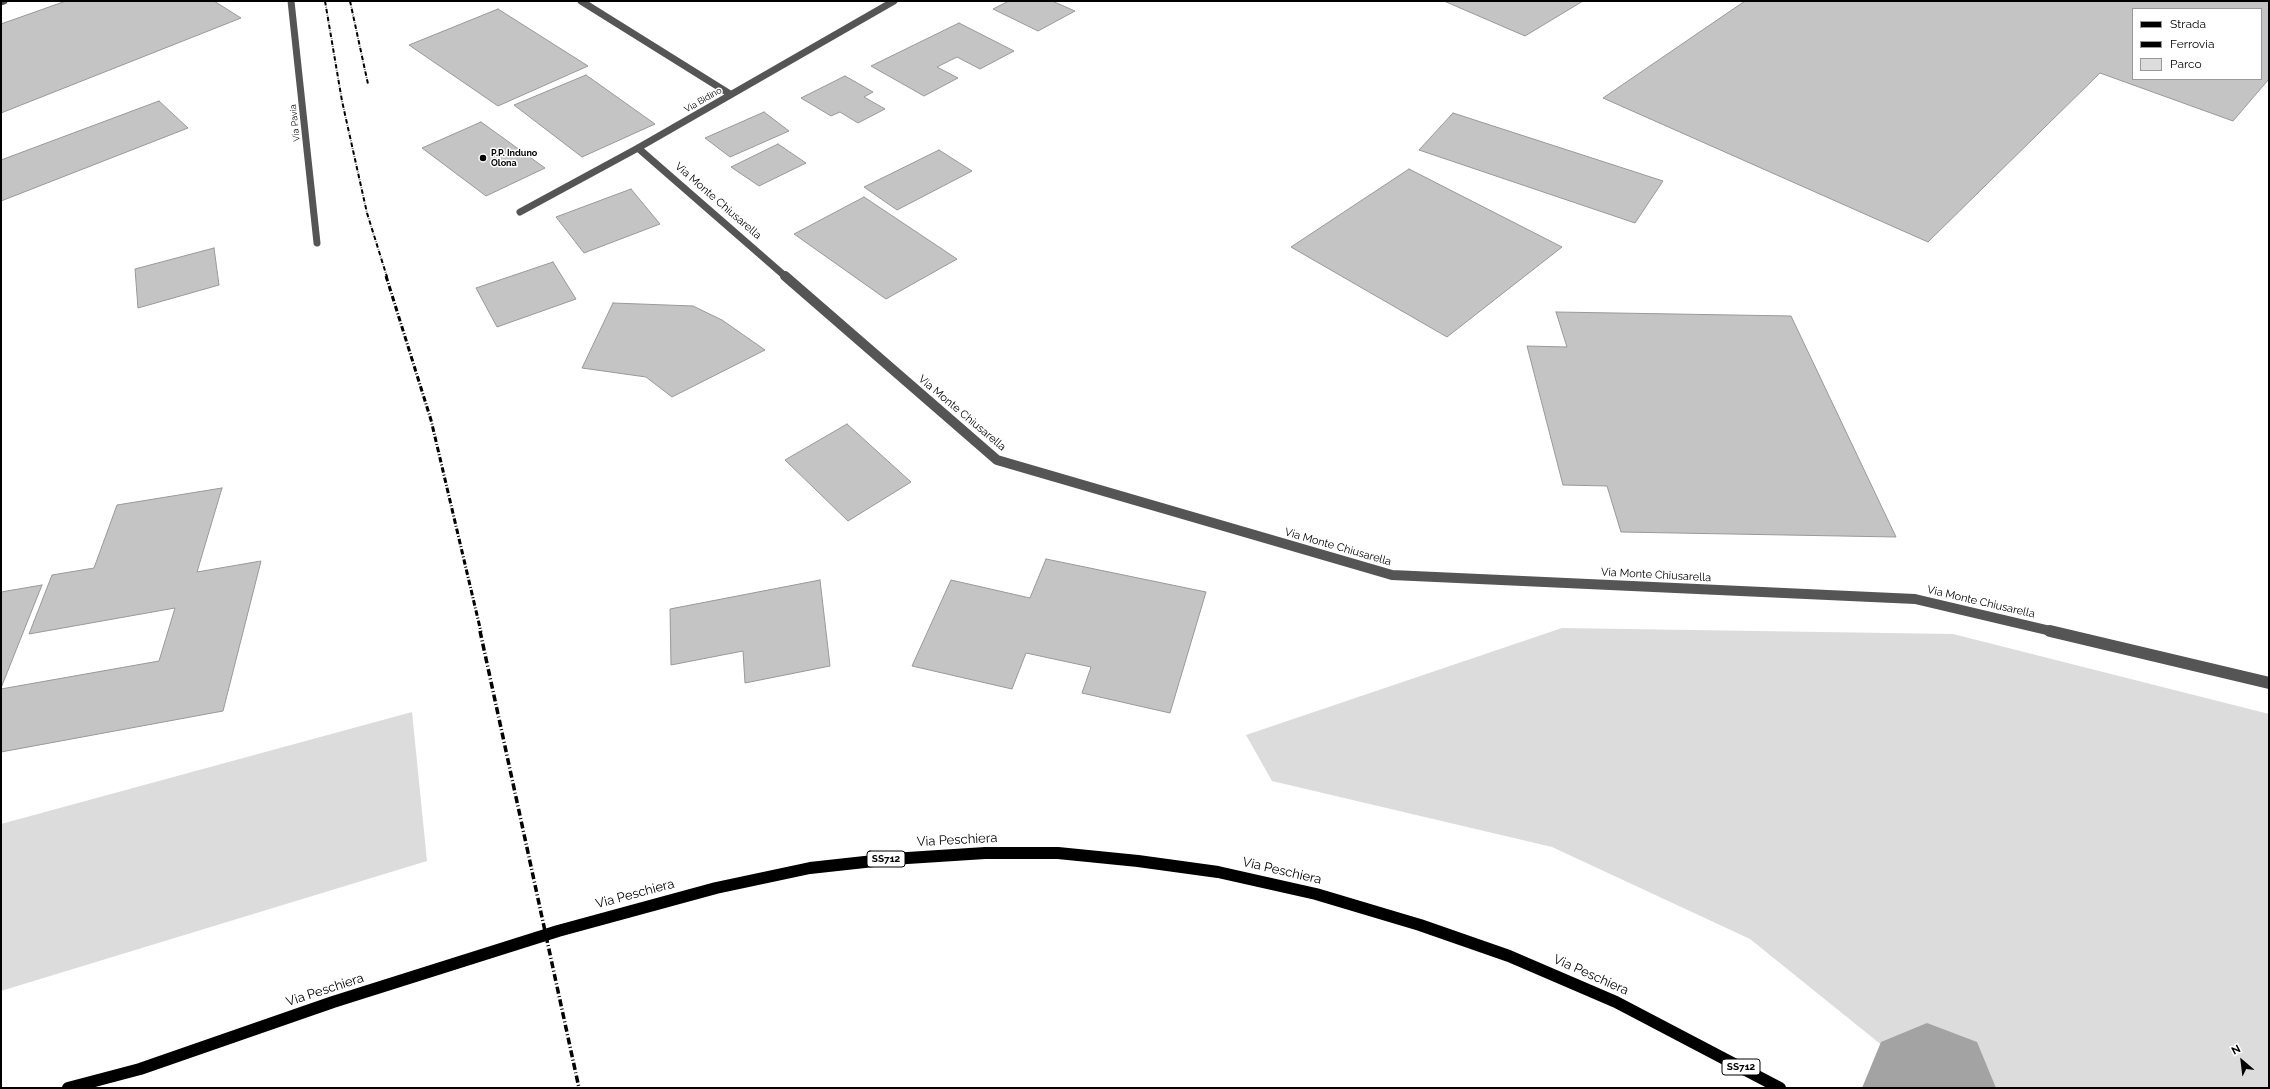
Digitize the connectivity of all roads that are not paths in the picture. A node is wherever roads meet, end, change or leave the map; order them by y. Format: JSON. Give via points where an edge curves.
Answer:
{"nodes":[{"id":1,"x":4,"y":1,"type":"edge"},
{"id":2,"x":290,"y":1,"type":"edge"},
{"id":3,"x":581,"y":1,"type":"edge"},
{"id":4,"x":891,"y":1,"type":"edge"},
{"id":5,"x":1,"y":2,"type":"edge"},
{"id":6,"x":730,"y":94,"type":"junction"},
{"id":7,"x":638,"y":148,"type":"junction"},
{"id":8,"x":520,"y":212,"type":"dead end"},
{"id":9,"x":317,"y":243,"type":"dead end"},
{"id":10,"x":2269,"y":683,"type":"edge"},
{"id":11,"x":68,"y":1088,"type":"edge"},
{"id":12,"x":1780,"y":1088,"type":"edge"}],
"edges":[{"from":1,"to":5,"type":"street"},
{"from":2,"to":9,"type":"street","name":"Via Pavia"},
{"from":3,"to":6,"type":"street"},
{"from":4,"to":6,"type":"street","name":"Via Bidino"},
{"from":6,"to":7,"type":"street","name":"Via Bidino"},
{"from":7,"to":8,"type":"street","name":"Via Bidino"},
{"from":7,"to":10,"type":"street","name":"Via Monte Chiusarella","via":[[997,460],[1392,575],[1915,599]]},
{"from":11,"to":12,"type":"main road","name":"Via Peschiera","number":"SS712","via":[[140,1069],[333,1002],[550,933],[716,888],[810,868],[985,853],[1058,853],[1138,861],[1218,872],[1316,894],[1420,925],[1509,956],[1616,1002]]}]}
